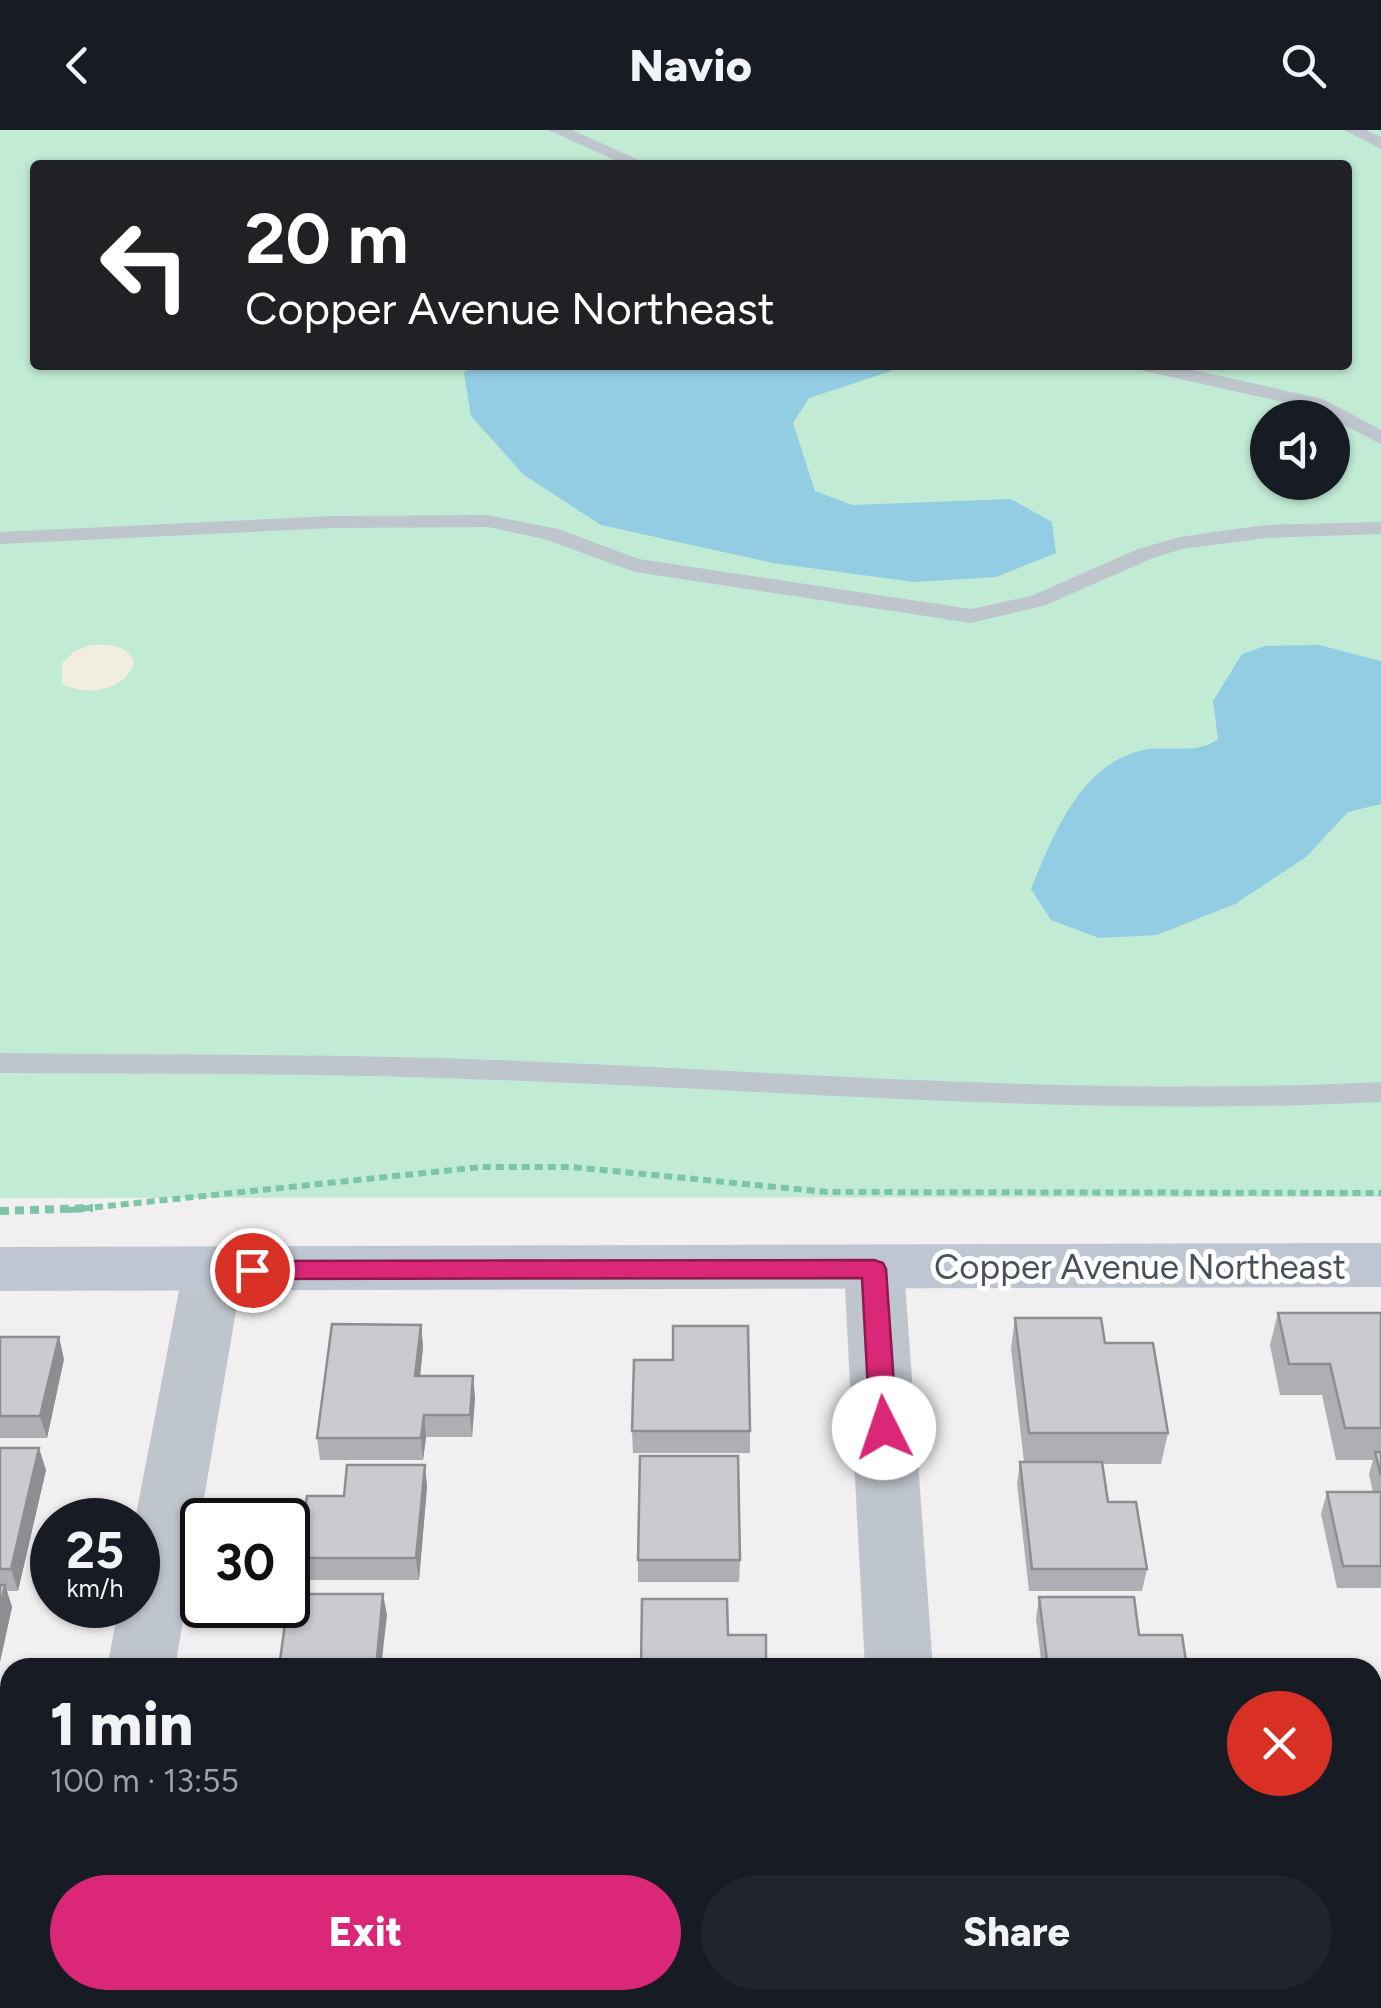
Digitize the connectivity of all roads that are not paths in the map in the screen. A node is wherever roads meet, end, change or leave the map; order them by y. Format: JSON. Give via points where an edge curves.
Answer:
{"nodes":[{"id":1,"x":557,"y":130,"type":"edge"},
{"id":2,"x":1353,"y":130,"type":"edge"},
{"id":3,"x":1381,"y":144,"type":"edge"},
{"id":4,"x":629,"y":160,"type":"edge"},
{"id":5,"x":1167,"y":370,"type":"edge"},
{"id":6,"x":1381,"y":438,"type":"edge"},
{"id":7,"x":1381,"y":528,"type":"edge"},
{"id":8,"x":0,"y":538,"type":"edge"},
{"id":9,"x":0,"y":1063,"type":"edge"},
{"id":10,"x":1381,"y":1092,"type":"edge"},
{"id":11,"x":1381,"y":1265,"type":"edge"},
{"id":12,"x":0,"y":1269,"type":"edge"},
{"id":13,"x":874,"y":1269,"type":"junction"},
{"id":14,"x":213,"y":1270,"type":"junction"},
{"id":15,"x":143,"y":1658,"type":"edge"},
{"id":16,"x":898,"y":1658,"type":"edge"}],
"edges":[{"from":1,"to":4,"type":"lane"},
{"from":2,"to":3,"type":"lane"},
{"from":5,"to":6,"type":"lane","via":[[1316,403]]},
{"from":7,"to":8,"type":"lane","via":[[1200,538],[1147,552],[1036,602],[971,616],[635,566],[550,534],[488,522]]},
{"from":9,"to":10,"type":"lane","via":[[436,1068],[1092,1093]]},
{"from":11,"to":13,"type":"street","name":"Copper Avenue Northeast"},
{"from":12,"to":14,"type":"street","name":"Copper Avenue Northeast"},
{"from":13,"to":14,"type":"street","name":"Copper Avenue Northeast"},
{"from":13,"to":16,"type":"street"},
{"from":14,"to":15,"type":"street"}]}
